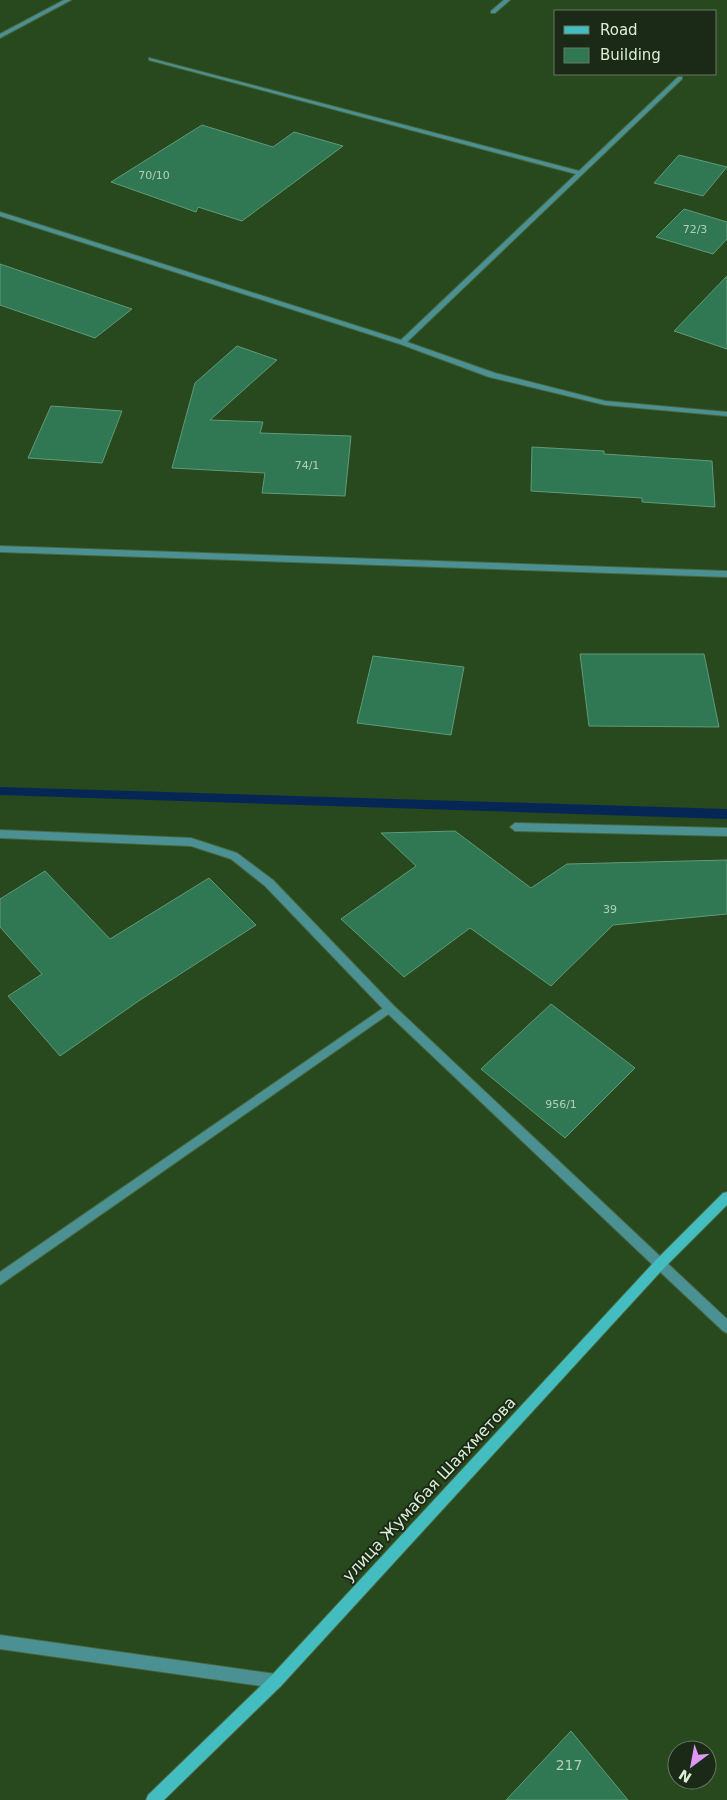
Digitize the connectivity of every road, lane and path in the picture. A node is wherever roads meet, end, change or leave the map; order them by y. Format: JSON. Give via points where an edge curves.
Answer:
{"nodes":[{"id":1,"x":68,"y":0,"type":"edge"},
{"id":2,"x":507,"y":0,"type":"edge"},
{"id":3,"x":493,"y":12,"type":"dead end"},
{"id":4,"x":0,"y":36,"type":"edge"},
{"id":5,"x":151,"y":59,"type":"dead end"},
{"id":6,"x":680,"y":78,"type":"dead end"},
{"id":7,"x":579,"y":173,"type":"junction"},
{"id":8,"x":0,"y":214,"type":"edge"},
{"id":9,"x":402,"y":343,"type":"junction"},
{"id":10,"x":727,"y":414,"type":"edge"},
{"id":11,"x":0,"y":549,"type":"edge"},
{"id":12,"x":727,"y":574,"type":"edge"},
{"id":13,"x":515,"y":828,"type":"dead end"},
{"id":14,"x":727,"y":832,"type":"edge"},
{"id":15,"x":0,"y":834,"type":"edge"},
{"id":16,"x":389,"y":1008,"type":"junction"},
{"id":17,"x":727,"y":1197,"type":"edge"},
{"id":18,"x":660,"y":1264,"type":"junction"},
{"id":19,"x":0,"y":1279,"type":"edge"},
{"id":20,"x":727,"y":1327,"type":"edge"},
{"id":21,"x":0,"y":1642,"type":"edge"},
{"id":22,"x":276,"y":1681,"type":"junction"},
{"id":23,"x":153,"y":1800,"type":"edge"}],
"edges":[{"from":1,"to":4,"type":"street"},
{"from":2,"to":3,"type":"street"},
{"from":5,"to":7,"type":"street"},
{"from":6,"to":7,"type":"street"},
{"from":7,"to":9,"type":"street"},
{"from":8,"to":9,"type":"street"},
{"from":9,"to":10,"type":"street","via":[[492,375],[605,403]]},
{"from":11,"to":12,"type":"street"},
{"from":13,"to":14,"type":"street"},
{"from":15,"to":16,"type":"street","via":[[191,842],[234,856],[269,883]]},
{"from":16,"to":18,"type":"street"},
{"from":16,"to":19,"type":"street"},
{"from":17,"to":18,"type":"street","name":"улица Жумабая Шаяхметова"},
{"from":18,"to":20,"type":"street"},
{"from":18,"to":22,"type":"street","name":"улица Жумабая Шаяхметова"},
{"from":21,"to":22,"type":"street"},
{"from":22,"to":23,"type":"street","name":"улица Жумабая Шаяхметова"}]}
